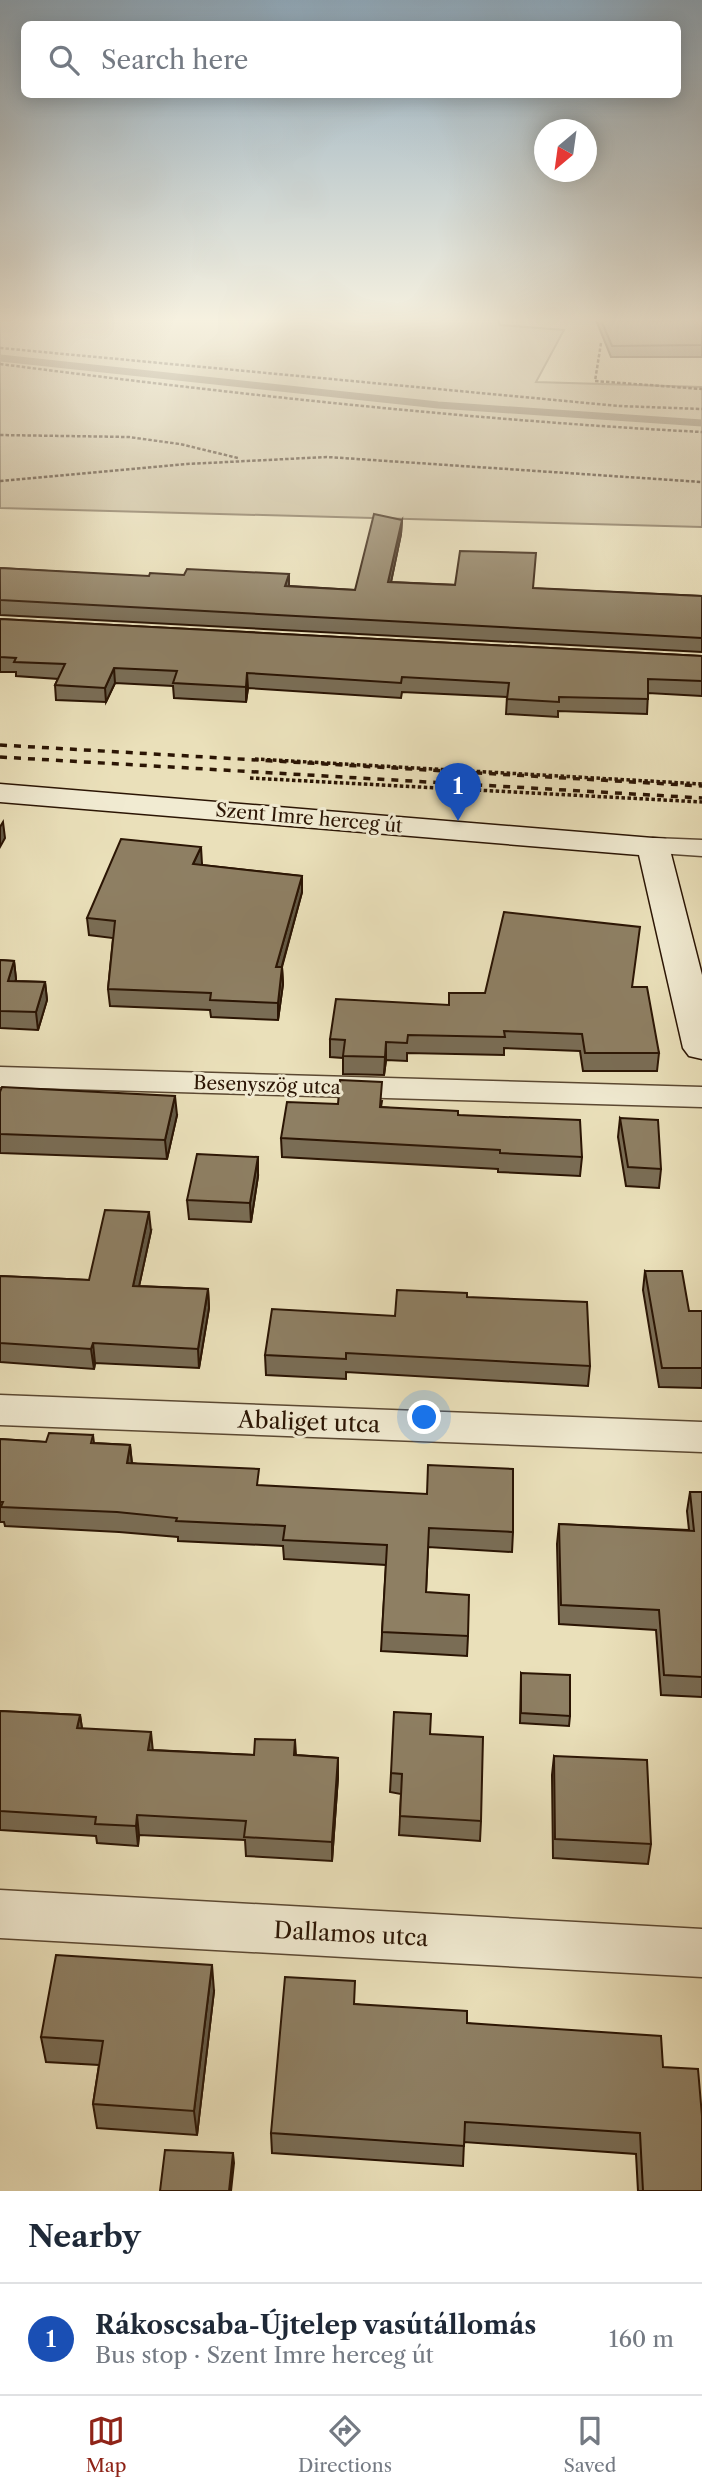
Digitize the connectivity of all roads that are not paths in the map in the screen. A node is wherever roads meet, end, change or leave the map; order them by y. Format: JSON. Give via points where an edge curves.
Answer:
{"nodes":[{"id":1,"x":0,"y":793,"type":"edge"},
{"id":2,"x":653,"y":846,"type":"junction"},
{"id":3,"x":702,"y":848,"type":"edge"},
{"id":4,"x":702,"y":1048,"type":"edge"},
{"id":5,"x":0,"y":1077,"type":"edge"},
{"id":6,"x":702,"y":1097,"type":"edge"},
{"id":7,"x":0,"y":1410,"type":"edge"},
{"id":8,"x":702,"y":1437,"type":"edge"},
{"id":9,"x":0,"y":1914,"type":"edge"},
{"id":10,"x":702,"y":1954,"type":"edge"}],
"edges":[{"from":1,"to":2,"type":"street","name":"Szent Imre herceg út"},
{"from":2,"to":3,"type":"street","name":"Szent Imre herceg út"},
{"from":2,"to":4,"type":"street"},
{"from":5,"to":6,"type":"street","name":"Besenyszög utca"},
{"from":7,"to":8,"type":"street","name":"Abaliget utca"},
{"from":9,"to":10,"type":"street","name":"Dallamos utca"}]}
